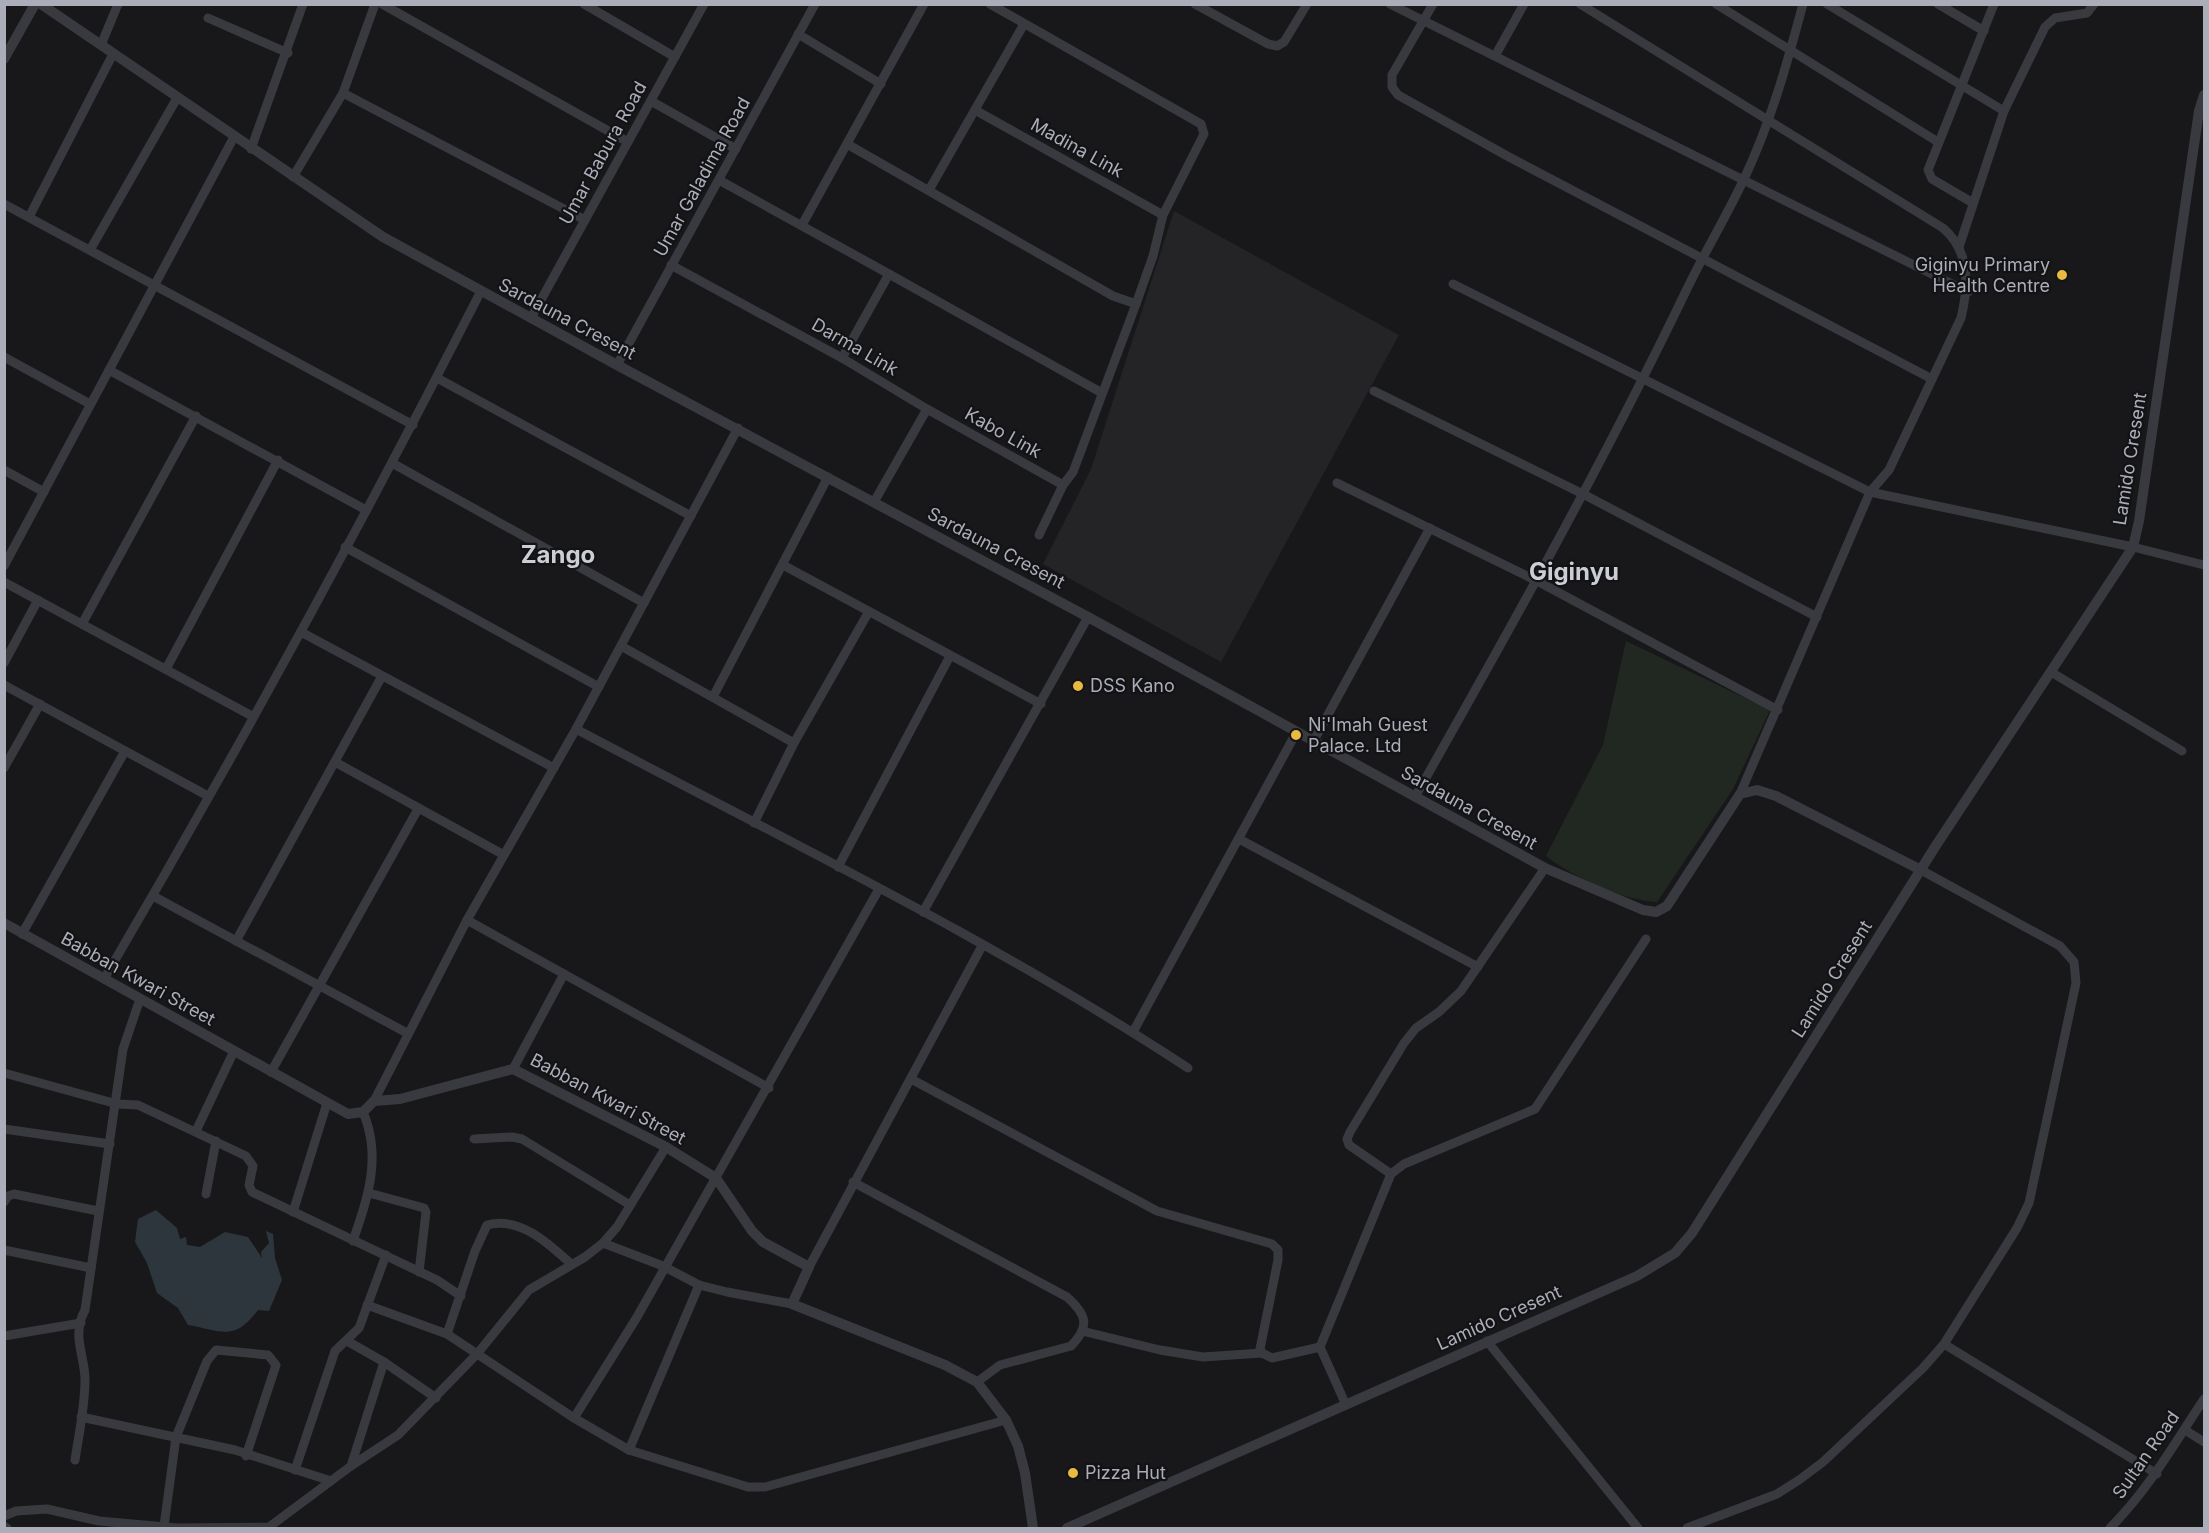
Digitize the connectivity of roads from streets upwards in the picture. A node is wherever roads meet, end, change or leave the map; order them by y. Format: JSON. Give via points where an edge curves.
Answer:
{"nodes":[{"id":1,"x":35,"y":4,"type":"edge"},
{"id":2,"x":118,"y":4,"type":"edge"},
{"id":3,"x":303,"y":4,"type":"edge"},
{"id":4,"x":375,"y":4,"type":"edge"},
{"id":5,"x":382,"y":4,"type":"edge"},
{"id":6,"x":704,"y":4,"type":"edge"},
{"id":7,"x":815,"y":4,"type":"edge"},
{"id":8,"x":924,"y":4,"type":"edge"},
{"id":9,"x":990,"y":4,"type":"edge"},
{"id":10,"x":1195,"y":4,"type":"edge"},
{"id":11,"x":1307,"y":4,"type":"edge"},
{"id":12,"x":1390,"y":4,"type":"edge"},
{"id":13,"x":1433,"y":4,"type":"edge"},
{"id":14,"x":1524,"y":4,"type":"edge"},
{"id":15,"x":1580,"y":4,"type":"edge"},
{"id":16,"x":1716,"y":4,"type":"edge"},
{"id":17,"x":1803,"y":4,"type":"edge"},
{"id":18,"x":1827,"y":4,"type":"edge"},
{"id":19,"x":1938,"y":4,"type":"edge"},
{"id":20,"x":1994,"y":4,"type":"edge"},
{"id":21,"x":2094,"y":4,"type":"edge"},
{"id":22,"x":47,"y":6,"type":"edge"},
{"id":23,"x":588,"y":6,"type":"edge"},
{"id":24,"x":208,"y":18,"type":"dead end"},
{"id":25,"x":1422,"y":22,"type":"junction"},
{"id":26,"x":1024,"y":24,"type":"junction"},
{"id":27,"x":1984,"y":31,"type":"junction"},
{"id":28,"x":798,"y":34,"type":"junction"},
{"id":29,"x":100,"y":45,"type":"junction"},
{"id":30,"x":1791,"y":51,"type":"junction"},
{"id":31,"x":288,"y":53,"type":"junction"},
{"id":32,"x":113,"y":54,"type":"junction"},
{"id":33,"x":1495,"y":56,"type":"junction"},
{"id":34,"x":675,"y":57,"type":"junction"},
{"id":35,"x":4,"y":59,"type":"edge"},
{"id":36,"x":881,"y":84,"type":"junction"},
{"id":37,"x":1962,"y":87,"type":"junction"},
{"id":38,"x":343,"y":93,"type":"junction"},
{"id":39,"x":2205,"y":95,"type":"edge"},
{"id":40,"x":177,"y":98,"type":"junction"},
{"id":41,"x":651,"y":101,"type":"junction"},
{"id":42,"x":975,"y":110,"type":"junction"},
{"id":43,"x":2004,"y":111,"type":"junction"},
{"id":44,"x":1769,"y":119,"type":"junction"},
{"id":45,"x":234,"y":137,"type":"junction"},
{"id":46,"x":628,"y":142,"type":"junction"},
{"id":47,"x":1938,"y":142,"type":"junction"},
{"id":48,"x":847,"y":144,"type":"junction"},
{"id":49,"x":251,"y":149,"type":"junction"},
{"id":50,"x":736,"y":149,"type":"junction"},
{"id":51,"x":293,"y":177,"type":"junction"},
{"id":52,"x":719,"y":180,"type":"junction"},
{"id":53,"x":1744,"y":180,"type":"junction"},
{"id":54,"x":929,"y":190,"type":"junction"},
{"id":55,"x":1973,"y":203,"type":"junction"},
{"id":56,"x":4,"y":204,"type":"edge"},
{"id":57,"x":1163,"y":215,"type":"junction"},
{"id":58,"x":28,"y":217,"type":"junction"},
{"id":59,"x":585,"y":220,"type":"junction"},
{"id":60,"x":802,"y":225,"type":"junction"},
{"id":61,"x":1959,"y":247,"type":"junction"},
{"id":62,"x":90,"y":250,"type":"junction"},
{"id":63,"x":1702,"y":259,"type":"junction"},
{"id":64,"x":671,"y":265,"type":"junction"},
{"id":65,"x":889,"y":274,"type":"junction"},
{"id":66,"x":1453,"y":284,"type":"dead end"},
{"id":67,"x":153,"y":285,"type":"junction"},
{"id":68,"x":481,"y":291,"type":"junction"},
{"id":69,"x":1968,"y":292,"type":"junction"},
{"id":70,"x":1136,"y":304,"type":"junction"},
{"id":71,"x":531,"y":318,"type":"junction"},
{"id":72,"x":4,"y":357,"type":"edge"},
{"id":73,"x":842,"y":358,"type":"junction"},
{"id":74,"x":617,"y":365,"type":"junction"},
{"id":75,"x":108,"y":370,"type":"junction"},
{"id":76,"x":436,"y":378,"type":"junction"},
{"id":77,"x":1932,"y":379,"type":"junction"},
{"id":78,"x":1643,"y":380,"type":"junction"},
{"id":79,"x":1374,"y":391,"type":"dead end"},
{"id":80,"x":1102,"y":393,"type":"junction"},
{"id":81,"x":90,"y":404,"type":"junction"},
{"id":82,"x":927,"y":409,"type":"junction"},
{"id":83,"x":196,"y":417,"type":"junction"},
{"id":84,"x":413,"y":425,"type":"junction"},
{"id":85,"x":738,"y":428,"type":"junction"},
{"id":86,"x":278,"y":460,"type":"junction"},
{"id":87,"x":392,"y":463,"type":"junction"},
{"id":88,"x":4,"y":470,"type":"edge"},
{"id":89,"x":828,"y":477,"type":"junction"},
{"id":90,"x":1337,"y":483,"type":"dead end"},
{"id":91,"x":1063,"y":485,"type":"junction"},
{"id":92,"x":44,"y":492,"type":"junction"},
{"id":93,"x":1870,"y":492,"type":"junction"},
{"id":94,"x":1583,"y":494,"type":"junction"},
{"id":95,"x":874,"y":502,"type":"junction"},
{"id":96,"x":366,"y":510,"type":"junction"},
{"id":97,"x":691,"y":516,"type":"junction"},
{"id":98,"x":1430,"y":528,"type":"junction"},
{"id":99,"x":1039,"y":535,"type":"dead end"},
{"id":100,"x":345,"y":547,"type":"junction"},
{"id":101,"x":2133,"y":547,"type":"junction"},
{"id":102,"x":783,"y":565,"type":"junction"},
{"id":103,"x":2205,"y":565,"type":"edge"},
{"id":104,"x":4,"y":566,"type":"edge"},
{"id":105,"x":1537,"y":581,"type":"junction"},
{"id":106,"x":4,"y":582,"type":"edge"},
{"id":107,"x":38,"y":600,"type":"junction"},
{"id":108,"x":644,"y":603,"type":"junction"},
{"id":109,"x":868,"y":613,"type":"junction"},
{"id":110,"x":1089,"y":617,"type":"junction"},
{"id":111,"x":1817,"y":617,"type":"junction"},
{"id":112,"x":82,"y":624,"type":"junction"},
{"id":113,"x":301,"y":632,"type":"junction"},
{"id":114,"x":621,"y":646,"type":"junction"},
{"id":115,"x":950,"y":656,"type":"junction"},
{"id":116,"x":4,"y":663,"type":"edge"},
{"id":117,"x":166,"y":669,"type":"junction"},
{"id":118,"x":2051,"y":672,"type":"junction"},
{"id":119,"x":382,"y":676,"type":"junction"},
{"id":120,"x":4,"y":685,"type":"edge"},
{"id":121,"x":599,"y":687,"type":"junction"},
{"id":122,"x":714,"y":695,"type":"junction"},
{"id":123,"x":40,"y":704,"type":"junction"},
{"id":124,"x":1041,"y":704,"type":"junction"},
{"id":125,"x":1778,"y":710,"type":"junction"},
{"id":126,"x":252,"y":716,"type":"junction"},
{"id":127,"x":576,"y":729,"type":"junction"},
{"id":128,"x":1296,"y":733,"type":"junction"},
{"id":129,"x":1313,"y":742,"type":"junction"},
{"id":130,"x":794,"y":743,"type":"junction"},
{"id":131,"x":125,"y":751,"type":"junction"},
{"id":132,"x":2182,"y":751,"type":"dead end"},
{"id":133,"x":335,"y":762,"type":"junction"},
{"id":134,"x":4,"y":768,"type":"edge"},
{"id":135,"x":554,"y":768,"type":"junction"},
{"id":136,"x":1740,"y":794,"type":"junction"},
{"id":137,"x":208,"y":796,"type":"junction"},
{"id":138,"x":1415,"y":797,"type":"junction"},
{"id":139,"x":418,"y":809,"type":"junction"},
{"id":140,"x":754,"y":823,"type":"junction"},
{"id":141,"x":1239,"y":840,"type":"junction"},
{"id":142,"x":504,"y":855,"type":"junction"},
{"id":143,"x":838,"y":867,"type":"junction"},
{"id":144,"x":1545,"y":868,"type":"junction"},
{"id":145,"x":1921,"y":870,"type":"junction"},
{"id":146,"x":879,"y":889,"type":"junction"},
{"id":147,"x":153,"y":896,"type":"junction"},
{"id":148,"x":922,"y":912,"type":"junction"},
{"id":149,"x":467,"y":921,"type":"junction"},
{"id":150,"x":5,"y":923,"type":"edge"},
{"id":151,"x":22,"y":934,"type":"junction"},
{"id":152,"x":1646,"y":939,"type":"dead end"},
{"id":153,"x":236,"y":941,"type":"junction"},
{"id":154,"x":982,"y":946,"type":"junction"},
{"id":155,"x":1478,"y":967,"type":"junction"},
{"id":156,"x":564,"y":974,"type":"junction"},
{"id":157,"x":104,"y":979,"type":"junction"},
{"id":158,"x":320,"y":986,"type":"junction"},
{"id":159,"x":140,"y":999,"type":"junction"},
{"id":160,"x":1133,"y":1032,"type":"junction"},
{"id":161,"x":407,"y":1033,"type":"junction"},
{"id":162,"x":234,"y":1051,"type":"junction"},
{"id":163,"x":1188,"y":1068,"type":"dead end"},
{"id":164,"x":513,"y":1069,"type":"junction"},
{"id":165,"x":271,"y":1072,"type":"junction"},
{"id":166,"x":4,"y":1073,"type":"edge"},
{"id":167,"x":911,"y":1079,"type":"junction"},
{"id":168,"x":769,"y":1088,"type":"junction"},
{"id":169,"x":374,"y":1101,"type":"junction"},
{"id":170,"x":327,"y":1103,"type":"junction"},
{"id":171,"x":117,"y":1104,"type":"junction"},
{"id":172,"x":363,"y":1112,"type":"junction"},
{"id":173,"x":4,"y":1129,"type":"edge"},
{"id":174,"x":196,"y":1131,"type":"junction"},
{"id":175,"x":474,"y":1139,"type":"dead end"},
{"id":176,"x":216,"y":1141,"type":"junction"},
{"id":177,"x":110,"y":1144,"type":"junction"},
{"id":178,"x":666,"y":1147,"type":"junction"},
{"id":179,"x":1391,"y":1174,"type":"junction"},
{"id":180,"x":716,"y":1178,"type":"junction"},
{"id":181,"x":853,"y":1182,"type":"junction"},
{"id":182,"x":369,"y":1193,"type":"junction"},
{"id":183,"x":206,"y":1194,"type":"dead end"},
{"id":184,"x":4,"y":1202,"type":"edge"},
{"id":185,"x":630,"y":1205,"type":"junction"},
{"id":186,"x":98,"y":1211,"type":"junction"},
{"id":187,"x":293,"y":1212,"type":"junction"},
{"id":188,"x":353,"y":1241,"type":"junction"},
{"id":189,"x":603,"y":1243,"type":"junction"},
{"id":190,"x":4,"y":1250,"type":"edge"},
{"id":191,"x":386,"y":1255,"type":"junction"},
{"id":192,"x":571,"y":1264,"type":"junction"},
{"id":193,"x":663,"y":1266,"type":"junction"},
{"id":194,"x":809,"y":1267,"type":"junction"},
{"id":195,"x":91,"y":1268,"type":"junction"},
{"id":196,"x":419,"y":1272,"type":"junction"},
{"id":197,"x":699,"y":1284,"type":"junction"},
{"id":198,"x":461,"y":1296,"type":"junction"},
{"id":199,"x":792,"y":1304,"type":"junction"},
{"id":200,"x":367,"y":1305,"type":"junction"},
{"id":201,"x":81,"y":1323,"type":"junction"},
{"id":202,"x":1082,"y":1331,"type":"junction"},
{"id":203,"x":447,"y":1334,"type":"junction"},
{"id":204,"x":4,"y":1336,"type":"edge"},
{"id":205,"x":346,"y":1341,"type":"junction"},
{"id":206,"x":1487,"y":1341,"type":"junction"},
{"id":207,"x":1944,"y":1344,"type":"junction"},
{"id":208,"x":1320,"y":1347,"type":"junction"},
{"id":209,"x":1262,"y":1353,"type":"junction"},
{"id":210,"x":477,"y":1354,"type":"junction"},
{"id":211,"x":384,"y":1362,"type":"junction"},
{"id":212,"x":976,"y":1382,"type":"junction"},
{"id":213,"x":436,"y":1398,"type":"junction"},
{"id":214,"x":2205,"y":1399,"type":"edge"},
{"id":215,"x":1346,"y":1405,"type":"junction"},
{"id":216,"x":81,"y":1417,"type":"junction"},
{"id":217,"x":574,"y":1418,"type":"junction"},
{"id":218,"x":1006,"y":1420,"type":"junction"},
{"id":219,"x":2185,"y":1430,"type":"junction"},
{"id":220,"x":176,"y":1437,"type":"junction"},
{"id":221,"x":2205,"y":1442,"type":"edge"},
{"id":222,"x":629,"y":1450,"type":"junction"},
{"id":223,"x":246,"y":1456,"type":"junction"},
{"id":224,"x":75,"y":1460,"type":"dead end"},
{"id":225,"x":351,"y":1466,"type":"junction"},
{"id":226,"x":295,"y":1470,"type":"junction"},
{"id":227,"x":2157,"y":1474,"type":"junction"},
{"id":228,"x":331,"y":1481,"type":"junction"},
{"id":229,"x":4,"y":1516,"type":"edge"},
{"id":230,"x":98,"y":1525,"type":"edge"},
{"id":231,"x":164,"y":1526,"type":"junction"},
{"id":232,"x":177,"y":1528,"type":"edge"},
{"id":233,"x":269,"y":1528,"type":"edge"},
{"id":234,"x":1033,"y":1528,"type":"edge"},
{"id":235,"x":1067,"y":1528,"type":"edge"},
{"id":236,"x":1638,"y":1528,"type":"edge"},
{"id":237,"x":1687,"y":1528,"type":"edge"},
{"id":238,"x":2110,"y":1528,"type":"edge"}],
"edges":[{"from":1,"to":35,"type":"street"},
{"from":2,"to":29,"type":"street"},
{"from":3,"to":31,"type":"street"},
{"from":4,"to":38,"type":"street"},
{"from":5,"to":46,"type":"street"},
{"from":6,"to":34,"type":"street","name":"Umar Babura Road"},
{"from":7,"to":28,"type":"street","name":"Umar Galadima Road"},
{"from":8,"to":36,"type":"street"},
{"from":9,"to":26,"type":"street"},
{"from":10,"to":11,"type":"street","via":[[1277,46],[1284,42]]},
{"from":12,"to":25,"type":"street"},
{"from":13,"to":25,"type":"street"},
{"from":14,"to":33,"type":"street"},
{"from":15,"to":44,"type":"street"},
{"from":16,"to":30,"type":"street"},
{"from":17,"to":30,"type":"street"},
{"from":18,"to":37,"type":"street"},
{"from":19,"to":27,"type":"street"},
{"from":20,"to":27,"type":"street"},
{"from":21,"to":43,"type":"street","via":[[2083,15],[2050,21]]},
{"from":22,"to":29,"type":"street","name":"Sardauna Cresent"},
{"from":23,"to":34,"type":"street"},
{"from":24,"to":31,"type":"street"},
{"from":25,"to":33,"type":"street"},
{"from":25,"to":63,"type":"street","via":[[1392,75],[1392,87],[1398,96]]},
{"from":26,"to":42,"type":"street"},
{"from":26,"to":57,"type":"street","via":[[1201,123],[1204,134]]},
{"from":27,"to":37,"type":"street"},
{"from":28,"to":36,"type":"street"},
{"from":28,"to":50,"type":"street","name":"Umar Galadima Road"},
{"from":29,"to":32,"type":"street","name":"Sardauna Cresent"},
{"from":30,"to":44,"type":"street"},
{"from":30,"to":47,"type":"street"},
{"from":31,"to":49,"type":"street"},
{"from":32,"to":40,"type":"street","name":"Sardauna Cresent"},
{"from":32,"to":58,"type":"street"},
{"from":33,"to":53,"type":"street"},
{"from":34,"to":41,"type":"street","name":"Umar Babura Road"},
{"from":36,"to":48,"type":"street"},
{"from":37,"to":43,"type":"street"},
{"from":37,"to":47,"type":"street"},
{"from":38,"to":51,"type":"street"},
{"from":38,"to":59,"type":"street"},
{"from":39,"to":101,"type":"street","name":"Lamido Cresent","via":[[2199,111]]},
{"from":40,"to":45,"type":"street","name":"Sardauna Cresent"},
{"from":40,"to":62,"type":"street"},
{"from":41,"to":46,"type":"street","name":"Umar Babura Road"},
{"from":41,"to":50,"type":"street"},
{"from":42,"to":54,"type":"street"},
{"from":42,"to":57,"type":"street","name":"Madina Link"},
{"from":43,"to":55,"type":"street"},
{"from":44,"to":53,"type":"street"},
{"from":44,"to":61,"type":"street","via":[[1943,228]]},
{"from":45,"to":49,"type":"street","name":"Sardauna Cresent"},
{"from":45,"to":67,"type":"street"},
{"from":46,"to":59,"type":"street","name":"Umar Babura Road"},
{"from":47,"to":55,"type":"street","via":[[1929,176]]},
{"from":48,"to":54,"type":"street"},
{"from":48,"to":60,"type":"street"},
{"from":49,"to":51,"type":"street","name":"Sardauna Cresent"},
{"from":50,"to":52,"type":"street","name":"Umar Galadima Road"},
{"from":51,"to":68,"type":"street","name":"Sardauna Cresent","via":[[383,237]]},
{"from":52,"to":60,"type":"street"},
{"from":52,"to":64,"type":"street","name":"Umar Galadima Road"},
{"from":53,"to":63,"type":"street"},
{"from":53,"to":69,"type":"street"},
{"from":54,"to":70,"type":"street","via":[[1113,296]]},
{"from":55,"to":61,"type":"street"},
{"from":56,"to":58,"type":"street"},
{"from":57,"to":70,"type":"street"},
{"from":58,"to":62,"type":"street"},
{"from":59,"to":71,"type":"street","name":"Umar Babura Road"},
{"from":60,"to":65,"type":"street"},
{"from":61,"to":69,"type":"street"},
{"from":62,"to":67,"type":"street"},
{"from":63,"to":77,"type":"street"},
{"from":63,"to":78,"type":"street"},
{"from":64,"to":73,"type":"street","name":"Darma Link"},
{"from":64,"to":74,"type":"street","name":"Umar Galadima Road"},
{"from":65,"to":73,"type":"street"},
{"from":65,"to":80,"type":"street"},
{"from":66,"to":78,"type":"street"},
{"from":67,"to":75,"type":"street"},
{"from":67,"to":84,"type":"street"},
{"from":68,"to":71,"type":"street","name":"Sardauna Cresent"},
{"from":68,"to":76,"type":"street"},
{"from":69,"to":77,"type":"street","via":[[1961,318]]},
{"from":70,"to":80,"type":"street"},
{"from":71,"to":74,"type":"street","name":"Sardauna Cresent"},
{"from":72,"to":81,"type":"street"},
{"from":73,"to":82,"type":"street","name":"Darma Link"},
{"from":74,"to":85,"type":"street","name":"Sardauna Cresent"},
{"from":75,"to":81,"type":"street"},
{"from":75,"to":83,"type":"street"},
{"from":76,"to":84,"type":"street"},
{"from":76,"to":97,"type":"street"},
{"from":77,"to":93,"type":"street","via":[[1889,470]]},
{"from":78,"to":93,"type":"street"},
{"from":78,"to":94,"type":"street"},
{"from":79,"to":94,"type":"street"},
{"from":80,"to":91,"type":"street","via":[[1073,472]]},
{"from":81,"to":92,"type":"street"},
{"from":82,"to":91,"type":"street","name":"Kabo Link"},
{"from":82,"to":95,"type":"street"},
{"from":83,"to":86,"type":"street"},
{"from":83,"to":112,"type":"street"},
{"from":84,"to":87,"type":"street"},
{"from":85,"to":89,"type":"street","name":"Sardauna Cresent"},
{"from":85,"to":97,"type":"street"},
{"from":86,"to":96,"type":"street"},
{"from":86,"to":117,"type":"street"},
{"from":87,"to":96,"type":"street"},
{"from":87,"to":108,"type":"street"},
{"from":88,"to":92,"type":"street"},
{"from":89,"to":95,"type":"street","name":"Sardauna Cresent"},
{"from":89,"to":102,"type":"street"},
{"from":90,"to":98,"type":"street"},
{"from":91,"to":99,"type":"street"},
{"from":92,"to":104,"type":"street"},
{"from":93,"to":101,"type":"street"},
{"from":93,"to":111,"type":"street"},
{"from":94,"to":105,"type":"street"},
{"from":94,"to":111,"type":"street"},
{"from":95,"to":110,"type":"street","name":"Sardauna Cresent"},
{"from":96,"to":100,"type":"street"},
{"from":97,"to":108,"type":"street"},
{"from":98,"to":105,"type":"street"},
{"from":98,"to":129,"type":"street"},
{"from":100,"to":113,"type":"street"},
{"from":100,"to":121,"type":"street"},
{"from":101,"to":103,"type":"street"},
{"from":101,"to":118,"type":"street","name":"Lamido Cresent"},
{"from":102,"to":109,"type":"street"},
{"from":102,"to":122,"type":"street"},
{"from":105,"to":125,"type":"street"},
{"from":105,"to":138,"type":"street"},
{"from":106,"to":107,"type":"street"},
{"from":107,"to":112,"type":"street"},
{"from":107,"to":116,"type":"street"},
{"from":108,"to":114,"type":"street"},
{"from":109,"to":115,"type":"street"},
{"from":109,"to":130,"type":"street"},
{"from":110,"to":124,"type":"street"},
{"from":110,"to":128,"type":"street","name":"Sardauna Cresent"},
{"from":111,"to":125,"type":"street"},
{"from":112,"to":117,"type":"street"},
{"from":113,"to":119,"type":"street"},
{"from":113,"to":126,"type":"street"},
{"from":114,"to":121,"type":"street"},
{"from":114,"to":122,"type":"street"},
{"from":115,"to":124,"type":"street"},
{"from":115,"to":143,"type":"street"},
{"from":117,"to":126,"type":"street"},
{"from":118,"to":132,"type":"street"},
{"from":118,"to":145,"type":"street","name":"Lamido Cresent"},
{"from":119,"to":133,"type":"street"},
{"from":119,"to":135,"type":"street"},
{"from":120,"to":123,"type":"street"},
{"from":121,"to":127,"type":"street"},
{"from":122,"to":130,"type":"street"},
{"from":123,"to":131,"type":"street"},
{"from":123,"to":134,"type":"street"},
{"from":124,"to":148,"type":"street"},
{"from":125,"to":136,"type":"street"},
{"from":126,"to":137,"type":"street"},
{"from":127,"to":135,"type":"street"},
{"from":127,"to":140,"type":"street"},
{"from":128,"to":129,"type":"street","name":"Sardauna Cresent"},
{"from":128,"to":141,"type":"street"},
{"from":129,"to":138,"type":"street","name":"Sardauna Cresent"},
{"from":130,"to":140,"type":"street"},
{"from":131,"to":137,"type":"street"},
{"from":131,"to":151,"type":"street"},
{"from":133,"to":139,"type":"street"},
{"from":133,"to":153,"type":"street"},
{"from":135,"to":142,"type":"street"},
{"from":136,"to":144,"type":"street","name":"Sardauna Cresent","via":[[1667,906],[1656,912]]},
{"from":136,"to":145,"type":"street","via":[[1757,790],[1776,796]]},
{"from":137,"to":147,"type":"street"},
{"from":138,"to":144,"type":"street","name":"Sardauna Cresent"},
{"from":139,"to":142,"type":"street"},
{"from":139,"to":158,"type":"street"},
{"from":140,"to":143,"type":"street"},
{"from":141,"to":155,"type":"street"},
{"from":141,"to":160,"type":"street"},
{"from":142,"to":149,"type":"street"},
{"from":143,"to":146,"type":"street"},
{"from":144,"to":155,"type":"street"},
{"from":145,"to":206,"type":"street","name":"Lamido Cresent","via":[[1692,1233],[1675,1253],[1637,1276]]},
{"from":145,"to":207,"type":"street","via":[[2060,946],[2074,962],[2076,982],[2029,1203]]},
{"from":146,"to":148,"type":"street"},
{"from":146,"to":168,"type":"street"},
{"from":147,"to":153,"type":"street"},
{"from":147,"to":157,"type":"street"},
{"from":148,"to":154,"type":"street"},
{"from":149,"to":156,"type":"street"},
{"from":149,"to":161,"type":"street"},
{"from":150,"to":151,"type":"street","name":"Babban Kwari Street"},
{"from":151,"to":157,"type":"street","name":"Babban Kwari Street"},
{"from":152,"to":179,"type":"street","via":[[1535,1109],[1404,1164]]},
{"from":153,"to":158,"type":"street"},
{"from":154,"to":160,"type":"street"},
{"from":154,"to":167,"type":"street"},
{"from":155,"to":179,"type":"street","via":[[1461,991],[1404,1043],[1347,1139],[1349,1145]]},
{"from":156,"to":164,"type":"street"},
{"from":156,"to":168,"type":"street"},
{"from":157,"to":159,"type":"street","name":"Babban Kwari Street"},
{"from":158,"to":161,"type":"street"},
{"from":158,"to":165,"type":"street"},
{"from":159,"to":162,"type":"street","name":"Babban Kwari Street"},
{"from":159,"to":171,"type":"street","via":[[123,1049]]},
{"from":160,"to":163,"type":"street"},
{"from":161,"to":169,"type":"street"},
{"from":162,"to":165,"type":"street","name":"Babban Kwari Street"},
{"from":162,"to":174,"type":"street"},
{"from":164,"to":169,"type":"street","name":"Babban Kwari Street","via":[[400,1100]]},
{"from":164,"to":178,"type":"street","name":"Babban Kwari Street"},
{"from":165,"to":170,"type":"street","name":"Babban Kwari Street"},
{"from":166,"to":171,"type":"street"},
{"from":167,"to":181,"type":"street"},
{"from":167,"to":209,"type":"street","via":[[1157,1211],[1272,1244],[1278,1250],[1278,1260]]},
{"from":168,"to":180,"type":"street"},
{"from":169,"to":172,"type":"street"},
{"from":170,"to":172,"type":"street","name":"Babban Kwari Street","via":[[348,1114]]},
{"from":170,"to":187,"type":"street"},
{"from":171,"to":174,"type":"street","via":[[150,1109]]},
{"from":171,"to":177,"type":"street"},
{"from":172,"to":182,"type":"street","via":[[373,1136]]},
{"from":173,"to":177,"type":"street"},
{"from":174,"to":176,"type":"street"},
{"from":175,"to":185,"type":"street","via":[[522,1139]]},
{"from":176,"to":183,"type":"street"},
{"from":176,"to":187,"type":"street","via":[[251,1161],[252,1192]]},
{"from":177,"to":186,"type":"street"},
{"from":178,"to":180,"type":"street","name":"Babban Kwari Street"},
{"from":178,"to":185,"type":"street"},
{"from":179,"to":208,"type":"street"},
{"from":180,"to":193,"type":"street"},
{"from":180,"to":194,"type":"street","name":"Babban Kwari Street","via":[[763,1242]]},
{"from":181,"to":194,"type":"street"},
{"from":181,"to":202,"type":"street","via":[[1067,1297],[1082,1310]]},
{"from":182,"to":188,"type":"street"},
{"from":182,"to":196,"type":"street","via":[[424,1208]]},
{"from":184,"to":186,"type":"street","via":[[14,1194]]},
{"from":185,"to":189,"type":"street"},
{"from":186,"to":195,"type":"street"},
{"from":187,"to":188,"type":"street"},
{"from":188,"to":191,"type":"street"},
{"from":189,"to":192,"type":"street"},
{"from":189,"to":193,"type":"street"},
{"from":190,"to":195,"type":"street"},
{"from":191,"to":196,"type":"street"},
{"from":191,"to":200,"type":"street"},
{"from":192,"to":198,"type":"street","via":[[535,1234],[492,1224],[483,1230]]},
{"from":192,"to":210,"type":"street","via":[[529,1290]]},
{"from":193,"to":197,"type":"street"},
{"from":193,"to":217,"type":"street","via":[[637,1317]]},
{"from":194,"to":199,"type":"street"},
{"from":195,"to":201,"type":"street"},
{"from":196,"to":198,"type":"street"},
{"from":197,"to":199,"type":"street"},
{"from":197,"to":222,"type":"street"},
{"from":198,"to":203,"type":"street"},
{"from":199,"to":212,"type":"street","via":[[945,1365]]},
{"from":200,"to":203,"type":"street"},
{"from":200,"to":205,"type":"street","via":[[359,1328]]},
{"from":201,"to":204,"type":"street"},
{"from":201,"to":216,"type":"street","via":[[78,1352],[85,1378]]},
{"from":202,"to":209,"type":"street","via":[[1203,1357]]},
{"from":202,"to":212,"type":"street","via":[[1071,1346],[1000,1365]]},
{"from":203,"to":210,"type":"street"},
{"from":205,"to":211,"type":"street"},
{"from":205,"to":226,"type":"street","via":[[335,1351]]},
{"from":206,"to":215,"type":"street","name":"Lamido Cresent"},
{"from":206,"to":236,"type":"street"},
{"from":207,"to":227,"type":"street"},
{"from":207,"to":237,"type":"street","via":[[1923,1368],[1799,1480],[1777,1494]]},
{"from":208,"to":209,"type":"street","via":[[1272,1358]]},
{"from":208,"to":215,"type":"street"},
{"from":210,"to":213,"type":"street"},
{"from":210,"to":217,"type":"street"},
{"from":211,"to":213,"type":"street"},
{"from":211,"to":225,"type":"street"},
{"from":212,"to":218,"type":"street"},
{"from":213,"to":225,"type":"street","via":[[398,1435]]},
{"from":214,"to":219,"type":"street","name":"Sultan Road"},
{"from":215,"to":235,"type":"street","name":"Lamido Cresent"},
{"from":216,"to":220,"type":"street"},
{"from":216,"to":224,"type":"street"},
{"from":217,"to":222,"type":"street"},
{"from":218,"to":222,"type":"street","via":[[754,1488]]},
{"from":218,"to":234,"type":"street","via":[[1025,1473]]},
{"from":219,"to":221,"type":"street"},
{"from":219,"to":227,"type":"street","name":"Sultan Road"},
{"from":220,"to":223,"type":"street"},
{"from":220,"to":223,"type":"street","via":[[211,1353],[216,1350],[268,1355],[276,1365]]},
{"from":220,"to":231,"type":"street"},
{"from":223,"to":226,"type":"street"},
{"from":225,"to":228,"type":"street"},
{"from":226,"to":228,"type":"street"},
{"from":227,"to":238,"type":"street","name":"Sultan Road","via":[[2134,1505]]},
{"from":228,"to":233,"type":"street"},
{"from":229,"to":230,"type":"street","via":[[16,1511],[47,1509]]},
{"from":230,"to":231,"type":"street"},
{"from":231,"to":232,"type":"street"},
{"from":232,"to":233,"type":"street"}]}
